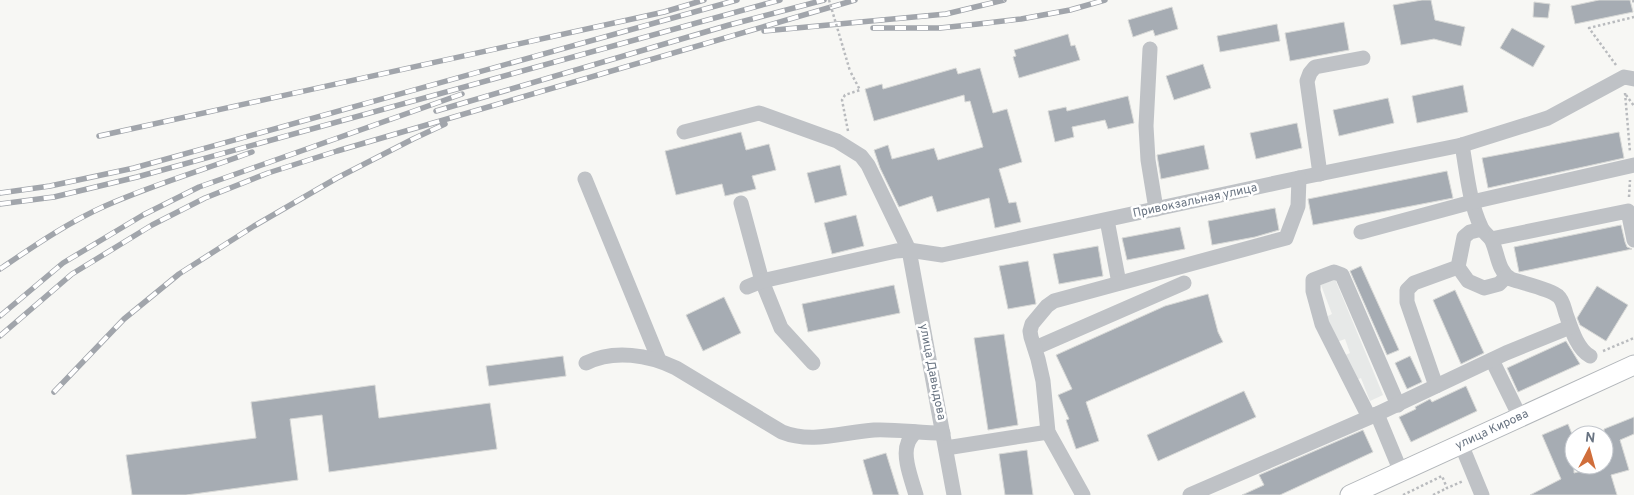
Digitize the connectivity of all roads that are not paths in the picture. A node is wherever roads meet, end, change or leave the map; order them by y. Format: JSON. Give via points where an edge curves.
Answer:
{"nodes":[{"id":1,"x":1150,"y":49,"type":"dead end"},
{"id":2,"x":1363,"y":58,"type":"dead end"},
{"id":3,"x":1629,"y":78,"type":"edge"},
{"id":4,"x":684,"y":132,"type":"dead end"},
{"id":5,"x":1462,"y":145,"type":"junction"},
{"id":6,"x":1632,"y":165,"type":"edge"},
{"id":7,"x":1320,"y":174,"type":"junction"},
{"id":8,"x":1299,"y":178,"type":"junction"},
{"id":9,"x":585,"y":179,"type":"dead end"},
{"id":10,"x":1472,"y":202,"type":"junction"},
{"id":11,"x":741,"y":203,"type":"dead end"},
{"id":12,"x":1156,"y":210,"type":"junction"},
{"id":13,"x":1107,"y":220,"type":"junction"},
{"id":14,"x":1361,"y":232,"type":"dead end"},
{"id":15,"x":1486,"y":234,"type":"junction"},
{"id":16,"x":1634,"y":240,"type":"edge"},
{"id":17,"x":909,"y":250,"type":"junction"},
{"id":18,"x":1458,"y":267,"type":"junction"},
{"id":19,"x":1506,"y":277,"type":"junction"},
{"id":20,"x":762,"y":281,"type":"junction"},
{"id":21,"x":1119,"y":283,"type":"junction"},
{"id":22,"x":1184,"y":283,"type":"dead end"},
{"id":23,"x":747,"y":287,"type":"dead end"},
{"id":24,"x":1570,"y":327,"type":"junction"},
{"id":25,"x":1035,"y":348,"type":"junction"},
{"id":26,"x":1590,"y":356,"type":"road end"},
{"id":27,"x":659,"y":360,"type":"junction"},
{"id":28,"x":1492,"y":360,"type":"junction"},
{"id":29,"x":586,"y":362,"type":"dead end"},
{"id":30,"x":813,"y":364,"type":"dead end"},
{"id":31,"x":1634,"y":365,"type":"edge"},
{"id":32,"x":1436,"y":386,"type":"junction"},
{"id":33,"x":1398,"y":405,"type":"junction"},
{"id":34,"x":1373,"y":416,"type":"junction"},
{"id":35,"x":1520,"y":417,"type":"junction"},
{"id":36,"x":915,"y":432,"type":"junction"},
{"id":37,"x":1048,"y":432,"type":"junction"},
{"id":38,"x":945,"y":441,"type":"junction"},
{"id":39,"x":1460,"y":444,"type":"junction"},
{"id":40,"x":1401,"y":472,"type":"junction"},
{"id":41,"x":1221,"y":489,"type":"edge"},
{"id":42,"x":916,"y":495,"type":"edge"},
{"id":43,"x":954,"y":495,"type":"edge"},
{"id":44,"x":1083,"y":495,"type":"edge"},
{"id":45,"x":1190,"y":495,"type":"edge"},
{"id":46,"x":1350,"y":495,"type":"edge"},
{"id":47,"x":1482,"y":495,"type":"edge"}],
"edges":[{"from":1,"to":12,"type":"street","via":[[1146,126]]},
{"from":2,"to":7,"type":"street","via":[[1315,67],[1307,81]]},
{"from":3,"to":5,"type":"street","name":"Привокзальная улица","via":[[1548,118]]},
{"from":4,"to":17,"type":"street","name":"улица Давыдова","via":[[759,113],[851,148],[868,165]]},
{"from":5,"to":7,"type":"street","name":"Привокзальная улица"},
{"from":5,"to":10,"type":"street"},
{"from":6,"to":10,"type":"street"},
{"from":7,"to":8,"type":"street","name":"Привокзальная улица"},
{"from":8,"to":12,"type":"street","name":"Привокзальная улица"},
{"from":8,"to":21,"type":"street","via":[[1298,206],[1286,238]]},
{"from":9,"to":27,"type":"street"},
{"from":10,"to":14,"type":"street"},
{"from":10,"to":15,"type":"street"},
{"from":11,"to":20,"type":"street"},
{"from":12,"to":13,"type":"street","name":"Привокзальная улица"},
{"from":13,"to":17,"type":"street","name":"Привокзальная улица","via":[[942,255]]},
{"from":13,"to":21,"type":"street"},
{"from":15,"to":16,"type":"street","via":[[1628,211]]},
{"from":15,"to":18,"type":"street","via":[[1470,232],[1464,237]]},
{"from":15,"to":19,"type":"street"},
{"from":17,"to":20,"type":"street","name":"Привокзальная улица"},
{"from":17,"to":38,"type":"street","name":"улица Давыдова"},
{"from":18,"to":19,"type":"street","via":[[1468,281],[1484,288],[1499,284]]},
{"from":18,"to":32,"type":"street","via":[[1414,284],[1407,290],[1407,302]]},
{"from":19,"to":24,"type":"street","via":[[1559,297]]},
{"from":20,"to":23,"type":"street","name":"Привокзальная улица"},
{"from":20,"to":30,"type":"street","via":[[781,328]]},
{"from":21,"to":25,"type":"street","via":[[1054,301],[1047,306],[1030,331]]},
{"from":22,"to":25,"type":"street"},
{"from":24,"to":26,"type":"street","via":[[1584,353]]},
{"from":24,"to":28,"type":"street"},
{"from":25,"to":37,"type":"street","via":[[1043,381]]},
{"from":27,"to":29,"type":"street","via":[[613,355]]},
{"from":27,"to":36,"type":"street","via":[[793,437],[873,430]]},
{"from":28,"to":32,"type":"street"},
{"from":28,"to":35,"type":"street"},
{"from":31,"to":35,"type":"main road","name":"улица Кирова"},
{"from":32,"to":33,"type":"street"},
{"from":33,"to":34,"type":"street"},
{"from":33,"to":34,"type":"street","via":[[1342,275],[1334,272],[1313,280],[1322,324]]},
{"from":34,"to":40,"type":"street"},
{"from":34,"to":41,"type":"street"},
{"from":35,"to":39,"type":"main road","name":"улица Кирова"},
{"from":36,"to":38,"type":"street"},
{"from":36,"to":42,"type":"street","via":[[908,442],[906,458]]},
{"from":37,"to":38,"type":"street"},
{"from":37,"to":44,"type":"street"},
{"from":38,"to":43,"type":"street","name":"улица Давыдова"},
{"from":39,"to":40,"type":"main road","name":"улица Кирова"},
{"from":39,"to":47,"type":"street"},
{"from":40,"to":46,"type":"main road","name":"улица Кирова"},
{"from":41,"to":45,"type":"street"}]}
